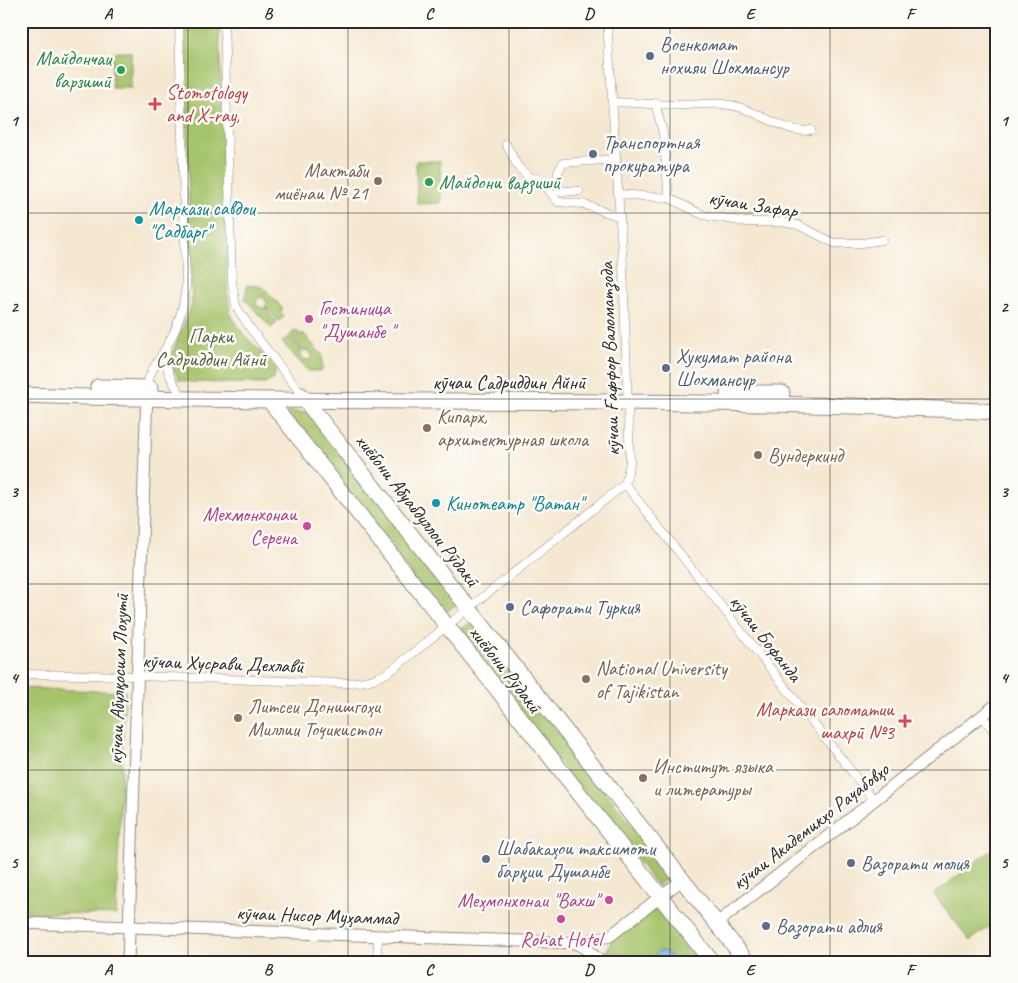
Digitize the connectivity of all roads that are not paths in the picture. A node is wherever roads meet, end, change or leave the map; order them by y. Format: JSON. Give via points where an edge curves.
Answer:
{"nodes":[{"id":1,"x":179,"y":21,"type":"edge"},
{"id":2,"x":224,"y":21,"type":"edge"},
{"id":3,"x":607,"y":21,"type":"edge"},
{"id":4,"x":612,"y":102,"type":"junction"},
{"id":5,"x":655,"y":103,"type":"junction"},
{"id":6,"x":812,"y":130,"type":"dead end"},
{"id":7,"x":506,"y":144,"type":"dead end"},
{"id":8,"x":616,"y":159,"type":"junction"},
{"id":9,"x":579,"y":191,"type":"dead end"},
{"id":10,"x":618,"y":194,"type":"junction"},
{"id":11,"x":669,"y":198,"type":"junction"},
{"id":12,"x":620,"y":217,"type":"junction"},
{"id":13,"x":882,"y":240,"type":"dead end"},
{"id":14,"x":166,"y":347,"type":"junction"},
{"id":15,"x":21,"y":386,"type":"edge"},
{"id":16,"x":81,"y":392,"type":"junction"},
{"id":17,"x":147,"y":393,"type":"junction"},
{"id":18,"x":180,"y":394,"type":"junction"},
{"id":19,"x":21,"y":395,"type":"edge"},
{"id":20,"x":302,"y":396,"type":"junction"},
{"id":21,"x":627,"y":397,"type":"junction"},
{"id":22,"x":766,"y":398,"type":"junction"},
{"id":23,"x":269,"y":400,"type":"junction"},
{"id":24,"x":997,"y":402,"type":"edge"},
{"id":25,"x":944,"y":404,"type":"junction"},
{"id":26,"x":997,"y":412,"type":"edge"},
{"id":27,"x":625,"y":484,"type":"junction"},
{"id":28,"x":469,"y":607,"type":"junction"},
{"id":29,"x":447,"y":626,"type":"junction"},
{"id":30,"x":21,"y":674,"type":"edge"},
{"id":31,"x":137,"y":676,"type":"junction"},
{"id":32,"x":362,"y":682,"type":"joint"},
{"id":33,"x":997,"y":704,"type":"edge"},
{"id":34,"x":982,"y":716,"type":"junction"},
{"id":35,"x":997,"y":735,"type":"edge"},
{"id":36,"x":874,"y":800,"type":"junction"},
{"id":37,"x":682,"y":879,"type":"junction"},
{"id":38,"x":661,"y":896,"type":"junction"},
{"id":39,"x":21,"y":923,"type":"edge"},
{"id":40,"x":717,"y":923,"type":"junction"},
{"id":41,"x":128,"y":926,"type":"junction"},
{"id":42,"x":378,"y":936,"type":"junction"},
{"id":43,"x":610,"y":936,"type":"junction"},
{"id":44,"x":576,"y":943,"type":"junction"},
{"id":45,"x":128,"y":962,"type":"edge"},
{"id":46,"x":377,"y":962,"type":"edge"},
{"id":47,"x":602,"y":962,"type":"edge"},
{"id":48,"x":712,"y":962,"type":"edge"},
{"id":49,"x":747,"y":962,"type":"edge"}],
"edges":[{"from":1,"to":14,"type":"street","via":[[186,285],[184,304]]},
{"from":2,"to":20,"type":"street","name":"хиёбони Абуабдуллои Рӯдакӣ","via":[[232,282],[236,306]]},
{"from":3,"to":4,"type":"street","name":"кӯчаи Ғаффор Валоматзода"},
{"from":4,"to":5,"type":"street"},
{"from":4,"to":8,"type":"street","name":"кӯчаи Ғаффор Валоматзода"},
{"from":5,"to":6,"type":"street","via":[[712,103],[740,108],[795,130]]},
{"from":5,"to":11,"type":"street","via":[[663,133]]},
{"from":7,"to":12,"type":"street","via":[[518,167],[529,177],[541,180],[558,202],[583,204]]},
{"from":8,"to":9,"type":"street","via":[[563,163],[558,172],[559,191]]},
{"from":8,"to":10,"type":"street","name":"кӯчаи Ғаффор Валоматзода"},
{"from":10,"to":11,"type":"street","name":"кӯчаи Зафар"},
{"from":10,"to":12,"type":"street","name":"кӯчаи Ғаффор Валоматзода"},
{"from":11,"to":13,"type":"street","name":"кӯчаи Зафар","via":[[703,215],[798,225],[834,243]]},
{"from":12,"to":21,"type":"street","name":"кӯчаи Ғаффор Валоматзода"},
{"from":14,"to":17,"type":"street","via":[[152,371]]},
{"from":14,"to":18,"type":"street","via":[[167,370]]},
{"from":15,"to":16,"type":"highway","name":"кӯчаи Садриддин Айнӣ"},
{"from":16,"to":17,"type":"highway","name":"кӯчаи Садриддин Айнӣ"},
{"from":16,"to":19,"type":"highway","name":"кӯчаи Садриддин Айнӣ"},
{"from":17,"to":18,"type":"highway","name":"кӯчаи Садриддин Айнӣ"},
{"from":17,"to":31,"type":"street","name":"кӯчаи Абулқосим Лоҳутӣ"},
{"from":18,"to":20,"type":"highway","name":"кӯчаи Садриддин Айнӣ"},
{"from":18,"to":23,"type":"highway","name":"кӯчаи Садриддин Айнӣ"},
{"from":20,"to":21,"type":"highway","name":"кӯчаи Садриддин Айнӣ"},
{"from":20,"to":23,"type":"highway","name":"кӯчаи Садриддин Айнӣ"},
{"from":20,"to":28,"type":"highway","name":"хиёбони Абуабдуллои Рӯдакӣ"},
{"from":21,"to":22,"type":"highway","name":"кӯчаи Садриддин Айнӣ"},
{"from":21,"to":27,"type":"street","name":"кӯчаи Ғаффор Валоматзода","via":[[630,463]]},
{"from":22,"to":25,"type":"highway","name":"кӯчаи Садриддин Айнӣ"},
{"from":22,"to":25,"type":"highway","name":"кӯчаи Садриддин Айнӣ"},
{"from":23,"to":29,"type":"highway","name":"хиёбони Рӯдакӣ"},
{"from":24,"to":25,"type":"highway","name":"кӯчаи Садриддин Айнӣ"},
{"from":25,"to":26,"type":"highway","name":"кӯчаи Садриддин Айнӣ"},
{"from":27,"to":28,"type":"street","name":"кӯчаи Ғаффор Валоматзода"},
{"from":27,"to":36,"type":"street","name":"кӯчаи Бофанда"},
{"from":28,"to":29,"type":"street","name":"кӯчаи Ғаффор Валоматзода"},
{"from":28,"to":37,"type":"highway","name":"хиёбони Абуабдуллои Рӯдакӣ"},
{"from":29,"to":32,"type":"street","name":"кӯчаи Ғаффор Валоматзода","via":[[389,672]]},
{"from":29,"to":38,"type":"highway","name":"хиёбони Рӯдакӣ"},
{"from":30,"to":31,"type":"street","name":"кӯчаи Хусрави Дехлавӣ"},
{"from":31,"to":32,"type":"street","name":"кӯчаи Хусрави Дехлавӣ"},
{"from":31,"to":41,"type":"street","name":"кӯчаи Абулқосим Лоҳутӣ"},
{"from":33,"to":34,"type":"street","name":"кӯчаи Академикҳо Раҷабовҳо"},
{"from":34,"to":35,"type":"street"},
{"from":34,"to":36,"type":"street","name":"кӯчаи Академикҳо Раҷабовҳо"},
{"from":36,"to":40,"type":"street","name":"кӯчаи Академикҳо Раҷабовҳо"},
{"from":37,"to":38,"type":"street","name":"кӯчаи Нисор Муҳаммад"},
{"from":37,"to":40,"type":"highway","name":"хиёбони Абуабдуллои Рӯдакӣ"},
{"from":38,"to":43,"type":"street","name":"кӯчаи Нисор Муҳаммад"},
{"from":38,"to":48,"type":"highway","name":"хиёбони Рӯдакӣ"},
{"from":39,"to":41,"type":"street","name":"кӯчаи Нисор Муҳаммад"},
{"from":40,"to":49,"type":"highway","name":"хиёбони Абуабдуллои Рӯдакӣ"},
{"from":41,"to":42,"type":"street","name":"кӯчаи Нисор Муҳаммад"},
{"from":41,"to":45,"type":"street","name":"кӯчаи Абулқосим Лоҳутӣ"},
{"from":42,"to":44,"type":"street","name":"кӯчаи Нисор Муҳаммад"},
{"from":42,"to":46,"type":"street"},
{"from":43,"to":44,"type":"street","name":"кӯчаи Нисор Муҳаммад"},
{"from":43,"to":47,"type":"street","via":[[602,951]]},
{"from":44,"to":47,"type":"street"}]}
